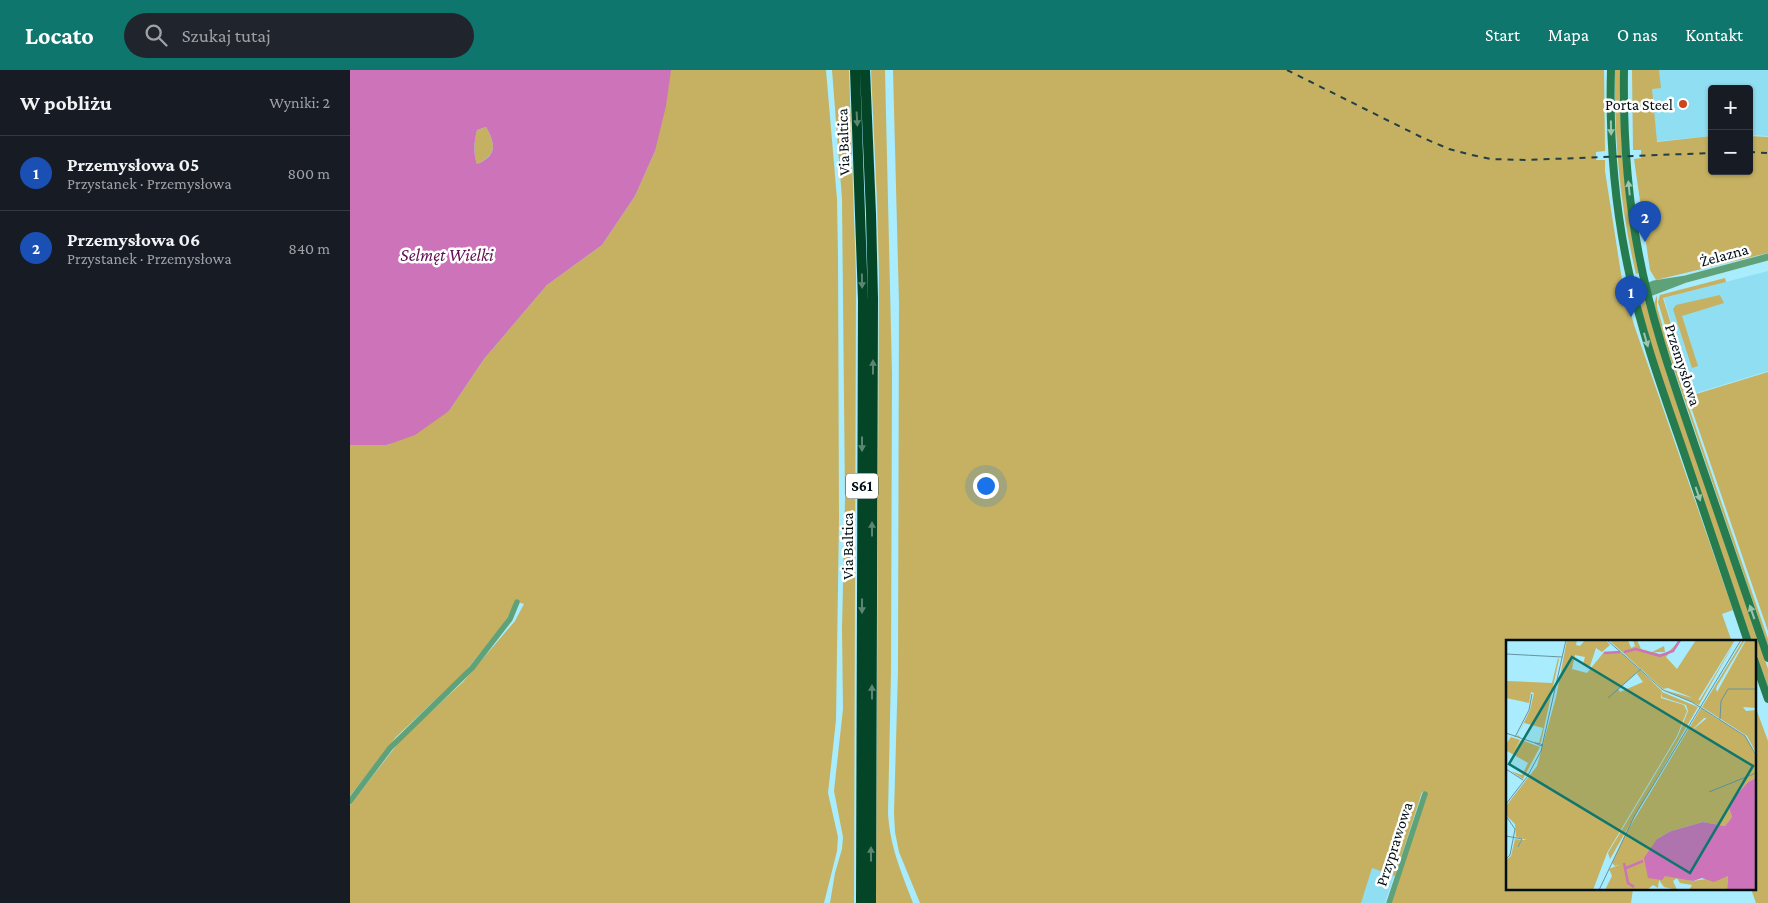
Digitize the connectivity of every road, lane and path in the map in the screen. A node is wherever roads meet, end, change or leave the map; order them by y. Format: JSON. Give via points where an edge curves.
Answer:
{"nodes":[{"id":1,"x":855,"y":70,"type":"edge"},
{"id":2,"x":865,"y":70,"type":"edge"},
{"id":3,"x":1611,"y":70,"type":"edge"},
{"id":4,"x":1624,"y":70,"type":"edge"},
{"id":5,"x":1768,"y":257,"type":"edge"},
{"id":6,"x":1647,"y":291,"type":"junction"},
{"id":7,"x":1633,"y":293,"type":"junction"},
{"id":8,"x":517,"y":602,"type":"dead end"},
{"id":9,"x":1747,"y":640,"type":"edge"},
{"id":10,"x":1768,"y":658,"type":"edge"},
{"id":11,"x":1756,"y":665,"type":"edge"},
{"id":12,"x":1768,"y":699,"type":"edge"},
{"id":13,"x":1425,"y":794,"type":"dead end"},
{"id":14,"x":350,"y":801,"type":"edge"},
{"id":15,"x":860,"y":903,"type":"edge"},
{"id":16,"x":871,"y":903,"type":"edge"},
{"id":17,"x":1389,"y":903,"type":"edge"}],
"edges":[{"from":1,"to":15,"type":"highway","name":"Via Baltica","number":"S61","one_way":true,"via":[[863,300]]},
{"from":16,"to":2,"type":"highway","name":"Via Baltica","number":"S61","one_way":true,"via":[[873,298]]},
{"from":3,"to":7,"type":"main road","name":"Przemysłowa","one_way":true,"via":[[1616,192]]},
{"from":6,"to":4,"type":"main road","name":"Przemysłowa","one_way":true,"via":[[1626,167]]},
{"from":5,"to":6,"type":"street","name":"Żelazna"},
{"from":6,"to":7,"type":"street","name":"Żelazna"},
{"from":10,"to":6,"type":"main road","name":"Przemysłowa","one_way":true,"via":[[1664,354]]},
{"from":7,"to":9,"type":"main road","name":"Przemysłowa","one_way":true,"via":[[1658,379]]},
{"from":8,"to":14,"type":"street","via":[[510,618],[472,668],[390,748]]},
{"from":11,"to":12,"type":"main road"},
{"from":13,"to":17,"type":"street","name":"Przyprawowa"}]}
